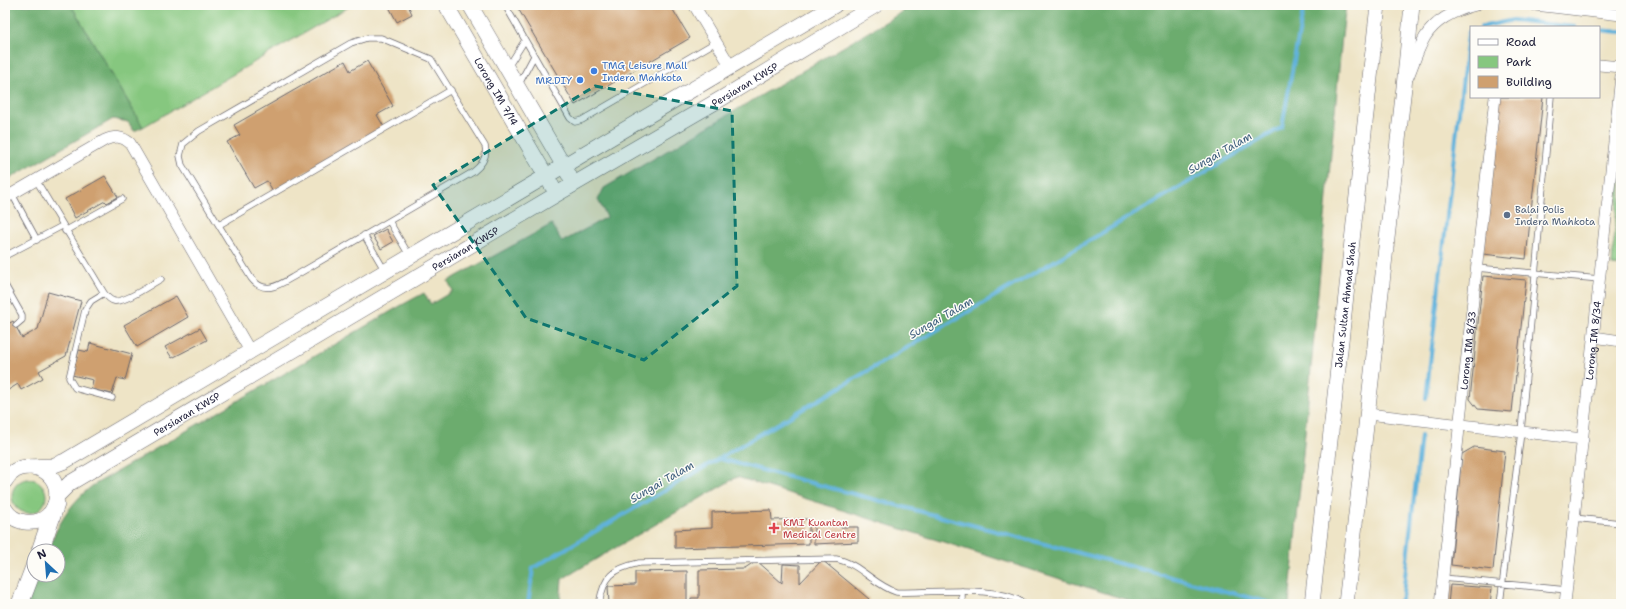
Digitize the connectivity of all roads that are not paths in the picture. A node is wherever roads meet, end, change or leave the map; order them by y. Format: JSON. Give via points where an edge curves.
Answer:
{"nodes":[{"id":1,"x":446,"y":5,"type":"edge"},
{"id":2,"x":470,"y":5,"type":"edge"},
{"id":3,"x":505,"y":5,"type":"edge"},
{"id":4,"x":694,"y":5,"type":"edge"},
{"id":5,"x":835,"y":5,"type":"edge"},
{"id":6,"x":876,"y":5,"type":"edge"},
{"id":7,"x":1372,"y":5,"type":"edge"},
{"id":8,"x":1378,"y":5,"type":"edge"},
{"id":9,"x":1412,"y":5,"type":"edge"},
{"id":10,"x":1476,"y":5,"type":"edge"},
{"id":11,"x":1535,"y":5,"type":"edge"},
{"id":12,"x":1621,"y":15,"type":"edge"},
{"id":13,"x":525,"y":40,"type":"junction"},
{"id":14,"x":716,"y":42,"type":"junction"},
{"id":15,"x":1374,"y":44,"type":"junction"},
{"id":16,"x":534,"y":56,"type":"junction"},
{"id":17,"x":1600,"y":65,"type":"edge"},
{"id":18,"x":731,"y":67,"type":"junction"},
{"id":19,"x":1621,"y":67,"type":"edge"},
{"id":20,"x":507,"y":69,"type":"junction"},
{"id":21,"x":1621,"y":76,"type":"edge"},
{"id":22,"x":713,"y":78,"type":"junction"},
{"id":23,"x":518,"y":87,"type":"junction"},
{"id":24,"x":1404,"y":87,"type":"junction"},
{"id":25,"x":451,"y":90,"type":"junction"},
{"id":26,"x":724,"y":97,"type":"junction"},
{"id":27,"x":1495,"y":98,"type":"edge"},
{"id":28,"x":1551,"y":98,"type":"edge"},
{"id":29,"x":564,"y":167,"type":"junction"},
{"id":30,"x":547,"y":177,"type":"junction"},
{"id":31,"x":36,"y":180,"type":"junction"},
{"id":32,"x":574,"y":184,"type":"junction"},
{"id":33,"x":557,"y":194,"type":"junction"},
{"id":34,"x":9,"y":196,"type":"edge"},
{"id":35,"x":122,"y":199,"type":"dead end"},
{"id":36,"x":389,"y":221,"type":"junction"},
{"id":37,"x":219,"y":225,"type":"junction"},
{"id":38,"x":64,"y":229,"type":"junction"},
{"id":39,"x":364,"y":235,"type":"junction"},
{"id":40,"x":38,"y":240,"type":"junction"},
{"id":41,"x":5,"y":256,"type":"edge"},
{"id":42,"x":410,"y":257,"type":"junction"},
{"id":43,"x":1476,"y":268,"type":"junction"},
{"id":44,"x":386,"y":271,"type":"junction"},
{"id":45,"x":1536,"y":273,"type":"junction"},
{"id":46,"x":161,"y":279,"type":"dead end"},
{"id":47,"x":1600,"y":279,"type":"junction"},
{"id":48,"x":5,"y":285,"type":"edge"},
{"id":49,"x":104,"y":293,"type":"junction"},
{"id":50,"x":16,"y":325,"type":"dead end"},
{"id":51,"x":1594,"y":337,"type":"junction"},
{"id":52,"x":268,"y":340,"type":"junction"},
{"id":53,"x":1621,"y":341,"type":"edge"},
{"id":54,"x":250,"y":351,"type":"junction"},
{"id":55,"x":279,"y":358,"type":"junction"},
{"id":56,"x":112,"y":398,"type":"dead end"},
{"id":57,"x":1368,"y":414,"type":"junction"},
{"id":58,"x":1459,"y":424,"type":"junction"},
{"id":59,"x":1521,"y":432,"type":"junction"},
{"id":60,"x":1583,"y":439,"type":"junction"},
{"id":61,"x":25,"y":468,"type":"junction"},
{"id":62,"x":5,"y":471,"type":"edge"},
{"id":63,"x":5,"y":481,"type":"edge"},
{"id":64,"x":56,"y":500,"type":"junction"},
{"id":65,"x":5,"y":509,"type":"edge"},
{"id":66,"x":1574,"y":518,"type":"junction"},
{"id":67,"x":1621,"y":523,"type":"edge"},
{"id":68,"x":43,"y":543,"type":"edge"},
{"id":69,"x":1443,"y":578,"type":"junction"},
{"id":70,"x":28,"y":583,"type":"edge"},
{"id":71,"x":1502,"y":584,"type":"junction"},
{"id":72,"x":1566,"y":590,"type":"junction"},
{"id":73,"x":962,"y":592,"type":"junction"},
{"id":74,"x":20,"y":604,"type":"edge"},
{"id":75,"x":599,"y":604,"type":"edge"},
{"id":76,"x":962,"y":604,"type":"edge"},
{"id":77,"x":1024,"y":604,"type":"edge"},
{"id":78,"x":1312,"y":604,"type":"edge"},
{"id":79,"x":1346,"y":604,"type":"edge"},
{"id":80,"x":1440,"y":604,"type":"edge"},
{"id":81,"x":1500,"y":604,"type":"edge"},
{"id":82,"x":1565,"y":604,"type":"edge"}],
"edges":[{"from":1,"to":30,"type":"street","name":"Lorong IM 7/14"},
{"from":2,"to":20,"type":"street","name":"Lorong IM 7/14"},
{"from":3,"to":13,"type":"lane"},
{"from":4,"to":14,"type":"street"},
{"from":5,"to":18,"type":"street","name":"Persiaran KWSP"},
{"from":6,"to":26,"type":"street","name":"Persiaran KWSP"},
{"from":7,"to":15,"type":"street"},
{"from":8,"to":15,"type":"street","name":"Jalan Sultan Ahmad Shah"},
{"from":9,"to":24,"type":"street"},
{"from":10,"to":24,"type":"street","via":[[1460,9],[1438,22],[1425,37]]},
{"from":11,"to":12,"type":"street"},
{"from":13,"to":16,"type":"lane"},
{"from":13,"to":20,"type":"lane"},
{"from":14,"to":16,"type":"lane","via":[[578,122],[570,118]]},
{"from":14,"to":18,"type":"street"},
{"from":15,"to":78,"type":"street","name":"Jalan Sultan Ahmad Shah"},
{"from":16,"to":23,"type":"lane"},
{"from":17,"to":19,"type":"street"},
{"from":18,"to":22,"type":"street","name":"Persiaran KWSP"},
{"from":20,"to":23,"type":"street","name":"Lorong IM 7/14"},
{"from":21,"to":47,"type":"street","name":"Lorong IM 8/34"},
{"from":22,"to":26,"type":"street"},
{"from":22,"to":29,"type":"street","name":"Persiaran KWSP"},
{"from":23,"to":29,"type":"street","name":"Lorong IM 7/14"},
{"from":24,"to":57,"type":"street"},
{"from":25,"to":36,"type":"lane","via":[[485,146],[485,158],[473,172]]},
{"from":25,"to":37,"type":"lane"},
{"from":25,"to":37,"type":"lane","via":[[432,59],[381,38],[367,38],[351,43],[199,131],[182,144],[180,156],[182,165]]},
{"from":26,"to":32,"type":"street","name":"Persiaran KWSP"},
{"from":27,"to":43,"type":"street","name":"Lorong IM 8/33"},
{"from":28,"to":45,"type":"lane"},
{"from":29,"to":30,"type":"street","name":"Persiaran KWSP"},
{"from":29,"to":32,"type":"street","name":"Lorong IM 7/14"},
{"from":30,"to":33,"type":"street","name":"Lorong IM 7/14"},
{"from":30,"to":42,"type":"street","name":"Persiaran KWSP"},
{"from":31,"to":34,"type":"street"},
{"from":31,"to":38,"type":"lane"},
{"from":31,"to":54,"type":"street","via":[[105,140],[113,137],[126,139]]},
{"from":32,"to":33,"type":"street","name":"Persiaran KWSP"},
{"from":33,"to":55,"type":"street","name":"Persiaran KWSP"},
{"from":34,"to":40,"type":"lane"},
{"from":35,"to":38,"type":"lane"},
{"from":36,"to":39,"type":"lane"},
{"from":36,"to":42,"type":"lane"},
{"from":37,"to":39,"type":"lane","via":[[251,278],[261,287],[268,288],[281,284]]},
{"from":38,"to":40,"type":"lane"},
{"from":38,"to":49,"type":"lane"},
{"from":39,"to":44,"type":"lane"},
{"from":40,"to":41,"type":"lane"},
{"from":42,"to":44,"type":"street","name":"Persiaran KWSP"},
{"from":43,"to":45,"type":"lane"},
{"from":43,"to":58,"type":"street","name":"Lorong IM 8/33"},
{"from":44,"to":52,"type":"street","name":"Persiaran KWSP"},
{"from":45,"to":47,"type":"lane"},
{"from":45,"to":59,"type":"lane"},
{"from":46,"to":49,"type":"lane","via":[[123,300],[112,300]]},
{"from":47,"to":51,"type":"street","name":"Lorong IM 8/34"},
{"from":48,"to":50,"type":"lane","via":[[22,315],[22,320]]},
{"from":49,"to":56,"type":"lane","via":[[91,301],[85,310],[69,378],[75,388]]},
{"from":51,"to":53,"type":"street"},
{"from":51,"to":60,"type":"street","name":"Lorong IM 8/34"},
{"from":52,"to":54,"type":"street","name":"Persiaran KWSP"},
{"from":52,"to":55,"type":"street"},
{"from":54,"to":61,"type":"street","name":"Persiaran KWSP","via":[[64,461],[52,466]]},
{"from":55,"to":64,"type":"street","name":"Persiaran KWSP","via":[[70,483]]},
{"from":57,"to":58,"type":"street"},
{"from":57,"to":79,"type":"street"},
{"from":58,"to":59,"type":"street"},
{"from":58,"to":69,"type":"street","name":"Lorong IM 8/33"},
{"from":59,"to":60,"type":"street"},
{"from":59,"to":71,"type":"lane"},
{"from":60,"to":66,"type":"street","name":"Lorong IM 8/34"},
{"from":61,"to":62,"type":"street"},
{"from":61,"to":63,"type":"street","via":[[15,471]]},
{"from":61,"to":64,"type":"street","via":[[42,470],[51,478],[56,488]]},
{"from":64,"to":65,"type":"street","name":"Persiaran KWSP","via":[[52,511],[46,517],[30,523],[13,518]]},
{"from":64,"to":68,"type":"main road"},
{"from":66,"to":67,"type":"lane"},
{"from":66,"to":72,"type":"street","name":"Lorong IM 8/34"},
{"from":69,"to":71,"type":"lane"},
{"from":69,"to":80,"type":"street","name":"Lorong IM 8/33"},
{"from":70,"to":74,"type":"main road"},
{"from":71,"to":72,"type":"lane"},
{"from":71,"to":81,"type":"lane"},
{"from":72,"to":82,"type":"street","name":"Lorong IM 8/34"},
{"from":73,"to":75,"type":"lane","via":[[896,592],[846,561],[836,559],[654,563],[629,566],[614,573],[602,587]]},
{"from":73,"to":76,"type":"lane"},
{"from":73,"to":77,"type":"lane","via":[[997,593]]}]}
